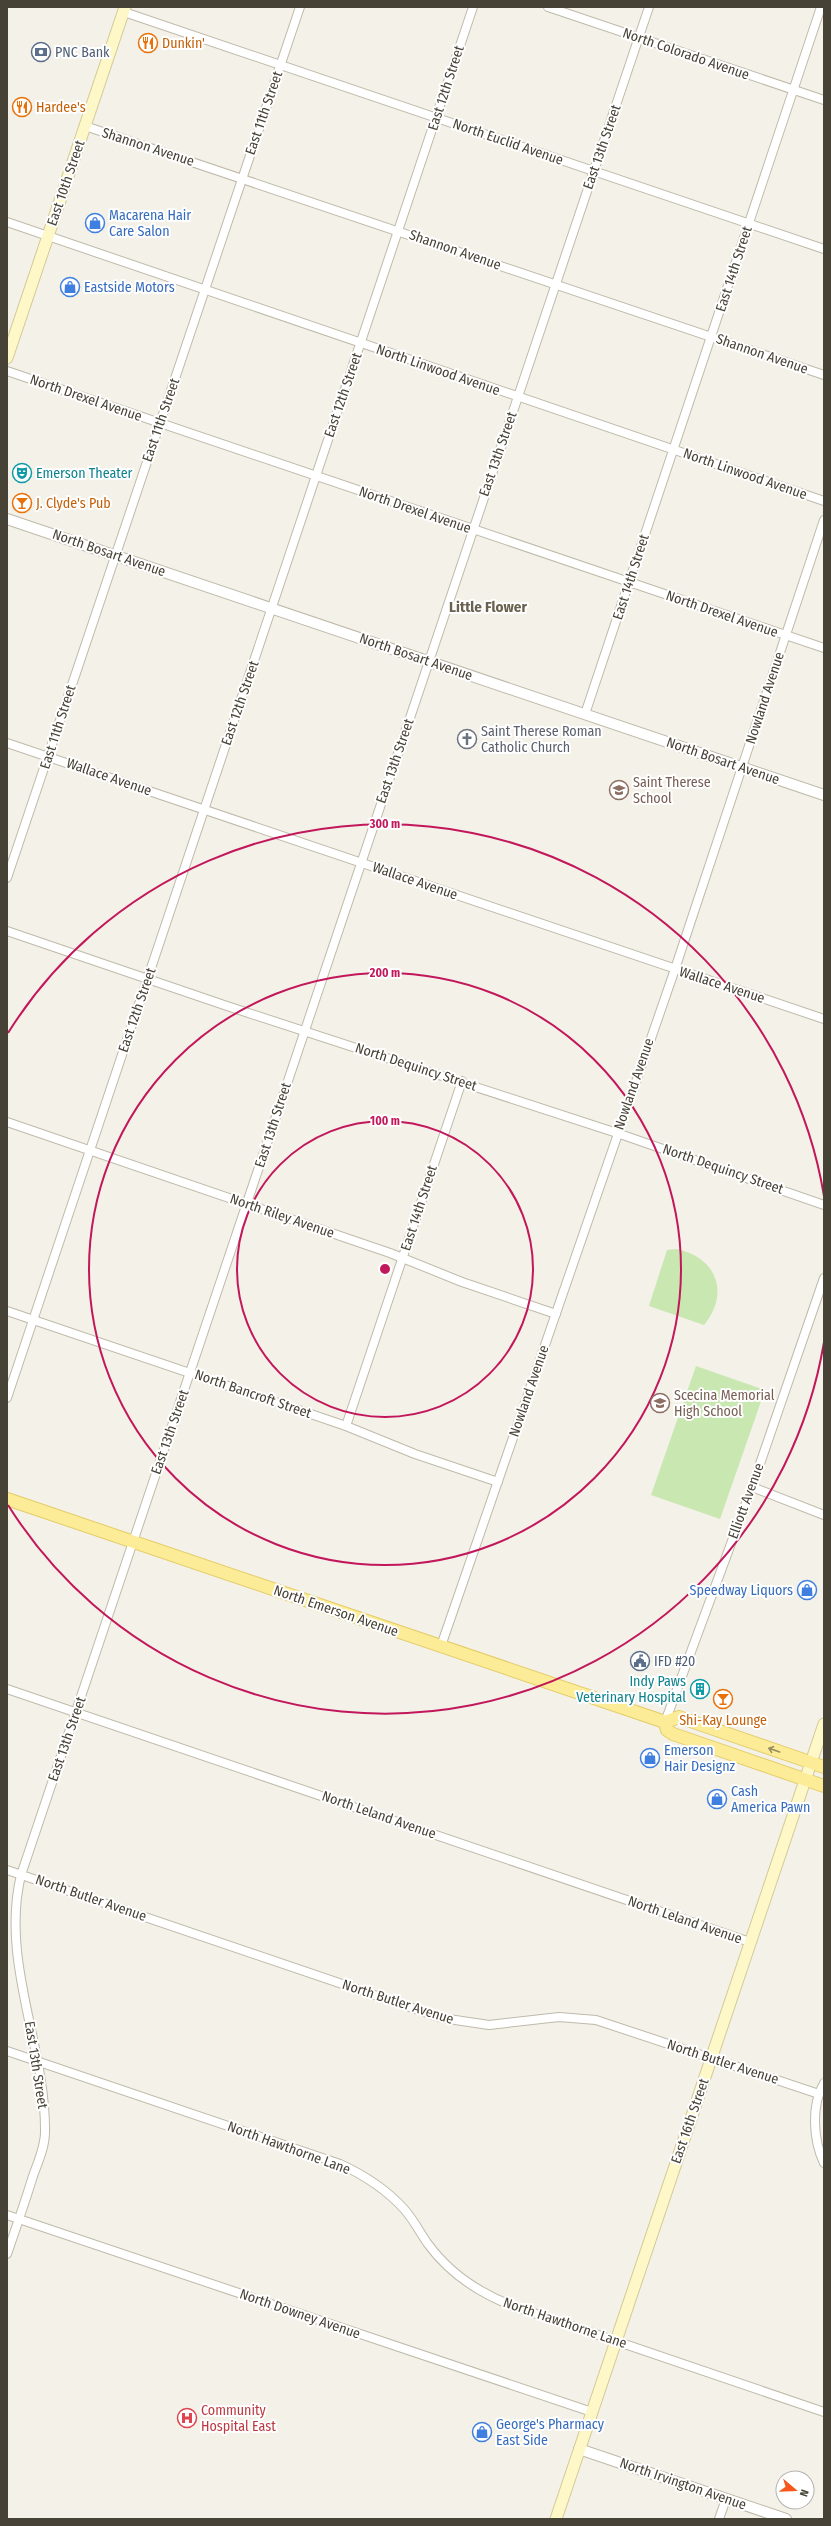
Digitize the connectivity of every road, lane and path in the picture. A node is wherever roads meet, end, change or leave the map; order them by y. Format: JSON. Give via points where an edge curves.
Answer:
{"nodes":[{"id":1,"x":300,"y":7,"type":"edge"},
{"id":2,"x":473,"y":7,"type":"edge"},
{"id":3,"x":548,"y":7,"type":"edge"},
{"id":4,"x":649,"y":7,"type":"edge"},
{"id":5,"x":821,"y":7,"type":"edge"},
{"id":6,"x":124,"y":9,"type":"edge"},
{"id":7,"x":638,"y":38,"type":"junction"},
{"id":8,"x":280,"y":65,"type":"junction"},
{"id":9,"x":794,"y":90,"type":"junction"},
{"id":10,"x":824,"y":100,"type":"edge"},
{"id":11,"x":436,"y":118,"type":"junction"},
{"id":12,"x":85,"y":126,"type":"junction"},
{"id":13,"x":594,"y":171,"type":"junction"},
{"id":14,"x":242,"y":178,"type":"junction"},
{"id":15,"x":7,"y":222,"type":"edge"},
{"id":16,"x":749,"y":223,"type":"junction"},
{"id":17,"x":398,"y":231,"type":"junction"},
{"id":18,"x":48,"y":238,"type":"junction"},
{"id":19,"x":824,"y":248,"type":"edge"},
{"id":20,"x":556,"y":284,"type":"junction"},
{"id":21,"x":204,"y":291,"type":"junction"},
{"id":22,"x":711,"y":337,"type":"junction"},
{"id":23,"x":361,"y":344,"type":"junction"},
{"id":24,"x":7,"y":358,"type":"edge"},
{"id":25,"x":7,"y":371,"type":"edge"},
{"id":26,"x":824,"y":375,"type":"edge"},
{"id":27,"x":518,"y":397,"type":"junction"},
{"id":28,"x":160,"y":423,"type":"junction"},
{"id":29,"x":674,"y":450,"type":"junction"},
{"id":30,"x":316,"y":476,"type":"junction"},
{"id":31,"x":824,"y":501,"type":"edge"},
{"id":32,"x":7,"y":519,"type":"edge"},
{"id":33,"x":824,"y":520,"type":"edge"},
{"id":34,"x":473,"y":529,"type":"junction"},
{"id":35,"x":115,"y":555,"type":"junction"},
{"id":36,"x":629,"y":582,"type":"junction"},
{"id":37,"x":272,"y":608,"type":"junction"},
{"id":38,"x":786,"y":635,"type":"junction"},
{"id":39,"x":824,"y":648,"type":"edge"},
{"id":40,"x":428,"y":661,"type":"junction"},
{"id":41,"x":585,"y":714,"type":"junction"},
{"id":42,"x":7,"y":743,"type":"edge"},
{"id":43,"x":48,"y":757,"type":"junction"},
{"id":44,"x":742,"y":767,"type":"junction"},
{"id":45,"x":824,"y":795,"type":"edge"},
{"id":46,"x":204,"y":809,"type":"junction"},
{"id":47,"x":361,"y":862,"type":"junction"},
{"id":48,"x":7,"y":878,"type":"edge"},
{"id":49,"x":7,"y":931,"type":"edge"},
{"id":50,"x":675,"y":969,"type":"junction"},
{"id":51,"x":147,"y":979,"type":"junction"},
{"id":52,"x":824,"y":1019,"type":"edge"},
{"id":53,"x":305,"y":1031,"type":"junction"},
{"id":54,"x":462,"y":1082,"type":"junction"},
{"id":55,"x":7,"y":1122,"type":"edge"},
{"id":56,"x":617,"y":1133,"type":"junction"},
{"id":57,"x":90,"y":1150,"type":"junction"},
{"id":58,"x":247,"y":1204,"type":"junction"},
{"id":59,"x":824,"y":1205,"type":"edge"},
{"id":60,"x":403,"y":1258,"type":"junction"},
{"id":61,"x":824,"y":1278,"type":"edge"},
{"id":62,"x":7,"y":1311,"type":"edge"},
{"id":63,"x":556,"y":1314,"type":"junction"},
{"id":64,"x":33,"y":1320,"type":"junction"},
{"id":65,"x":190,"y":1373,"type":"junction"},
{"id":66,"x":7,"y":1398,"type":"edge"},
{"id":67,"x":346,"y":1426,"type":"junction"},
{"id":68,"x":498,"y":1482,"type":"junction"},
{"id":69,"x":752,"y":1487,"type":"junction"},
{"id":70,"x":7,"y":1499,"type":"edge"},
{"id":71,"x":824,"y":1515,"type":"edge"},
{"id":72,"x":134,"y":1542,"type":"junction"},
{"id":73,"x":441,"y":1646,"type":"junction"},
{"id":74,"x":7,"y":1689,"type":"edge"},
{"id":75,"x":76,"y":1712,"type":"junction"},
{"id":76,"x":665,"y":1722,"type":"junction"},
{"id":77,"x":824,"y":1724,"type":"edge"},
{"id":78,"x":811,"y":1762,"type":"junction"},
{"id":79,"x":824,"y":1767,"type":"edge"},
{"id":80,"x":805,"y":1779,"type":"junction"},
{"id":81,"x":824,"y":1786,"type":"edge"},
{"id":82,"x":7,"y":1870,"type":"edge"},
{"id":83,"x":21,"y":1874,"type":"junction"},
{"id":84,"x":750,"y":1942,"type":"junction"},
{"id":85,"x":7,"y":2051,"type":"edge"},
{"id":86,"x":711,"y":2058,"type":"junction"},
{"id":87,"x":37,"y":2061,"type":"junction"},
{"id":88,"x":824,"y":2083,"type":"edge"},
{"id":89,"x":819,"y":2094,"type":"junction"},
{"id":90,"x":824,"y":2163,"type":"edge"},
{"id":91,"x":7,"y":2215,"type":"edge"},
{"id":92,"x":19,"y":2219,"type":"junction"},
{"id":93,"x":7,"y":2254,"type":"edge"},
{"id":94,"x":616,"y":2341,"type":"junction"},
{"id":95,"x":592,"y":2412,"type":"junction"},
{"id":96,"x":824,"y":2412,"type":"edge"},
{"id":97,"x":579,"y":2449,"type":"junction"},
{"id":98,"x":726,"y":2499,"type":"junction"},
{"id":99,"x":556,"y":2519,"type":"edge"},
{"id":100,"x":719,"y":2519,"type":"edge"},
{"id":101,"x":786,"y":2519,"type":"edge"}],
"edges":[{"from":1,"to":8,"type":"street","name":"East 11th Street"},
{"from":2,"to":11,"type":"street","name":"East 12th Street"},
{"from":3,"to":7,"type":"street","name":"North Colorado Avenue"},
{"from":4,"to":7,"type":"street","name":"East 13th Street"},
{"from":5,"to":9,"type":"street","name":"East 14th Street"},
{"from":6,"to":8,"type":"street","name":"North Euclid Avenue"},
{"from":6,"to":12,"type":"main road","name":"East 10th Street"},
{"from":7,"to":9,"type":"street","name":"North Colorado Avenue"},
{"from":7,"to":13,"type":"street","name":"East 13th Street"},
{"from":8,"to":11,"type":"street","name":"North Euclid Avenue"},
{"from":8,"to":14,"type":"street","name":"East 11th Street"},
{"from":9,"to":10,"type":"street","name":"North Colorado Avenue"},
{"from":9,"to":16,"type":"street","name":"East 14th Street"},
{"from":11,"to":13,"type":"street","name":"North Euclid Avenue"},
{"from":11,"to":17,"type":"street","name":"East 12th Street"},
{"from":12,"to":14,"type":"street","name":"Shannon Avenue"},
{"from":12,"to":18,"type":"main road","name":"East 10th Street"},
{"from":13,"to":16,"type":"street","name":"North Euclid Avenue"},
{"from":13,"to":20,"type":"street","name":"East 13th Street"},
{"from":14,"to":17,"type":"street","name":"Shannon Avenue"},
{"from":14,"to":21,"type":"street","name":"East 11th Street"},
{"from":15,"to":18,"type":"street","name":"North Linwood Avenue"},
{"from":16,"to":19,"type":"street","name":"North Euclid Avenue"},
{"from":16,"to":22,"type":"street","name":"East 14th Street"},
{"from":17,"to":20,"type":"street","name":"Shannon Avenue"},
{"from":17,"to":23,"type":"street","name":"East 12th Street"},
{"from":18,"to":21,"type":"street","name":"North Linwood Avenue"},
{"from":18,"to":24,"type":"main road","name":"East 10th Street"},
{"from":20,"to":22,"type":"street","name":"Shannon Avenue"},
{"from":20,"to":27,"type":"street","name":"East 13th Street"},
{"from":21,"to":23,"type":"street","name":"North Linwood Avenue"},
{"from":21,"to":28,"type":"street","name":"East 11th Street"},
{"from":22,"to":26,"type":"street","name":"Shannon Avenue"},
{"from":22,"to":29,"type":"street","name":"East 14th Street"},
{"from":23,"to":27,"type":"street","name":"North Linwood Avenue"},
{"from":23,"to":30,"type":"street","name":"East 12th Street"},
{"from":25,"to":28,"type":"street","name":"North Drexel Avenue"},
{"from":27,"to":29,"type":"street","name":"North Linwood Avenue"},
{"from":27,"to":34,"type":"street","name":"East 13th Street"},
{"from":28,"to":30,"type":"street","name":"North Drexel Avenue"},
{"from":28,"to":35,"type":"street","name":"East 11th Street"},
{"from":29,"to":31,"type":"street","name":"North Linwood Avenue"},
{"from":29,"to":36,"type":"street","name":"East 14th Street"},
{"from":30,"to":34,"type":"street","name":"North Drexel Avenue"},
{"from":30,"to":37,"type":"street","name":"East 12th Street"},
{"from":32,"to":35,"type":"street","name":"North Bosart Avenue"},
{"from":33,"to":38,"type":"street","name":"Nowland Avenue"},
{"from":34,"to":36,"type":"street","name":"North Drexel Avenue"},
{"from":34,"to":40,"type":"street","name":"East 13th Street"},
{"from":35,"to":37,"type":"street","name":"North Bosart Avenue"},
{"from":35,"to":43,"type":"street","name":"East 11th Street"},
{"from":36,"to":38,"type":"street","name":"North Drexel Avenue"},
{"from":36,"to":41,"type":"street","name":"East 14th Street"},
{"from":37,"to":40,"type":"street","name":"North Bosart Avenue"},
{"from":37,"to":46,"type":"street","name":"East 12th Street"},
{"from":38,"to":39,"type":"street","name":"North Drexel Avenue"},
{"from":38,"to":44,"type":"street","name":"Nowland Avenue"},
{"from":40,"to":41,"type":"street","name":"North Bosart Avenue"},
{"from":40,"to":47,"type":"street","name":"East 13th Street"},
{"from":41,"to":44,"type":"street","name":"North Bosart Avenue"},
{"from":42,"to":43,"type":"street","name":"Wallace Avenue"},
{"from":43,"to":46,"type":"street","name":"Wallace Avenue"},
{"from":43,"to":48,"type":"street","name":"East 11th Street"},
{"from":44,"to":45,"type":"street","name":"North Bosart Avenue"},
{"from":44,"to":50,"type":"street","name":"Nowland Avenue"},
{"from":46,"to":47,"type":"street","name":"Wallace Avenue"},
{"from":46,"to":51,"type":"street","name":"East 12th Street"},
{"from":47,"to":50,"type":"street","name":"Wallace Avenue"},
{"from":47,"to":53,"type":"street","name":"East 13th Street"},
{"from":49,"to":51,"type":"street","name":"North Dequincy Street"},
{"from":50,"to":52,"type":"street","name":"Wallace Avenue"},
{"from":50,"to":56,"type":"street","name":"Nowland Avenue"},
{"from":51,"to":53,"type":"street","name":"North Dequincy Street"},
{"from":51,"to":57,"type":"street","name":"East 12th Street"},
{"from":53,"to":54,"type":"street","name":"North Dequincy Street"},
{"from":53,"to":58,"type":"street","name":"East 13th Street"},
{"from":54,"to":56,"type":"street","name":"North Dequincy Street"},
{"from":54,"to":60,"type":"street","name":"East 14th Street"},
{"from":55,"to":57,"type":"street","name":"North Riley Avenue"},
{"from":56,"to":59,"type":"street","name":"North Dequincy Street"},
{"from":56,"to":63,"type":"street","name":"Nowland Avenue"},
{"from":57,"to":58,"type":"street","name":"North Riley Avenue"},
{"from":57,"to":64,"type":"street","name":"East 12th Street"},
{"from":58,"to":60,"type":"street","name":"North Riley Avenue"},
{"from":58,"to":65,"type":"street","name":"East 13th Street"},
{"from":60,"to":63,"type":"street","name":"North Riley Avenue","via":[[462,1282]]},
{"from":60,"to":67,"type":"street","name":"East 14th Street"},
{"from":61,"to":69,"type":"street","name":"Elliott Avenue"},
{"from":62,"to":64,"type":"street","name":"North Bancroft Street"},
{"from":63,"to":68,"type":"street","name":"Nowland Avenue"},
{"from":64,"to":65,"type":"street","name":"North Bancroft Street"},
{"from":64,"to":66,"type":"street","name":"East 12th Street"},
{"from":65,"to":67,"type":"street","name":"North Bancroft Street"},
{"from":65,"to":72,"type":"street","name":"East 13th Street"},
{"from":67,"to":68,"type":"street","name":"North Bancroft Street","via":[[415,1454]]},
{"from":68,"to":73,"type":"street","name":"Nowland Avenue"},
{"from":69,"to":71,"type":"street"},
{"from":69,"to":76,"type":"street","name":"Elliott Avenue"},
{"from":70,"to":72,"type":"main road","name":"North Emerson Avenue"},
{"from":72,"to":73,"type":"main road","name":"North Emerson Avenue"},
{"from":72,"to":75,"type":"street","name":"East 13th Street"},
{"from":73,"to":76,"type":"main road","name":"North Emerson Avenue"},
{"from":74,"to":75,"type":"street","name":"North Leland Avenue"},
{"from":75,"to":83,"type":"street","name":"East 13th Street"},
{"from":75,"to":84,"type":"street","name":"North Leland Avenue"},
{"from":78,"to":76,"type":"main road","name":"North Emerson Avenue","one_way":true,"via":[[679,1717]]},
{"from":76,"to":80,"type":"main road","name":"North Emerson Avenue","via":[[667,1730],[673,1734]]},
{"from":77,"to":78,"type":"main road","name":"East 16th Street"},
{"from":78,"to":79,"type":"main road","name":"North Emerson Avenue"},
{"from":78,"to":80,"type":"main road","name":"East 16th Street"},
{"from":80,"to":81,"type":"main road","name":"North Emerson Avenue"},
{"from":80,"to":84,"type":"main road","name":"East 16th Street"},
{"from":82,"to":83,"type":"street","name":"North Butler Avenue"},
{"from":83,"to":86,"type":"street","name":"North Butler Avenue","via":[[442,2018],[489,2025],[550,2018],[588,2019]]},
{"from":83,"to":87,"type":"street","name":"East 13th Street","via":[[14,1906],[14,1939]]},
{"from":84,"to":86,"type":"main road","name":"East 16th Street"},
{"from":85,"to":87,"type":"street","name":"North Hawthorne Lane"},
{"from":86,"to":89,"type":"street","name":"North Butler Avenue"},
{"from":86,"to":94,"type":"main road","name":"East 16th Street"},
{"from":87,"to":92,"type":"street","name":"East 13th Street","via":[[45,2134]]},
{"from":87,"to":94,"type":"street","name":"North Hawthorne Lane","via":[[353,2170],[395,2200],[409,2215],[437,2256],[468,2284],[504,2303]]},
{"from":88,"to":89,"type":"street"},
{"from":89,"to":90,"type":"street","via":[[816,2135]]},
{"from":91,"to":92,"type":"street","name":"North Downey Avenue"},
{"from":92,"to":93,"type":"street","name":"East 13th Street"},
{"from":92,"to":95,"type":"street","name":"North Downey Avenue"},
{"from":94,"to":95,"type":"main road","name":"East 16th Street"},
{"from":94,"to":96,"type":"street","name":"North Hawthorne Lane"},
{"from":95,"to":97,"type":"main road","name":"East 16th Street"},
{"from":97,"to":98,"type":"street","name":"North Irvington Avenue"},
{"from":97,"to":99,"type":"main road","name":"East 16th Street"},
{"from":98,"to":100,"type":"street"},
{"from":98,"to":101,"type":"street","name":"North Irvington Avenue"}]}
